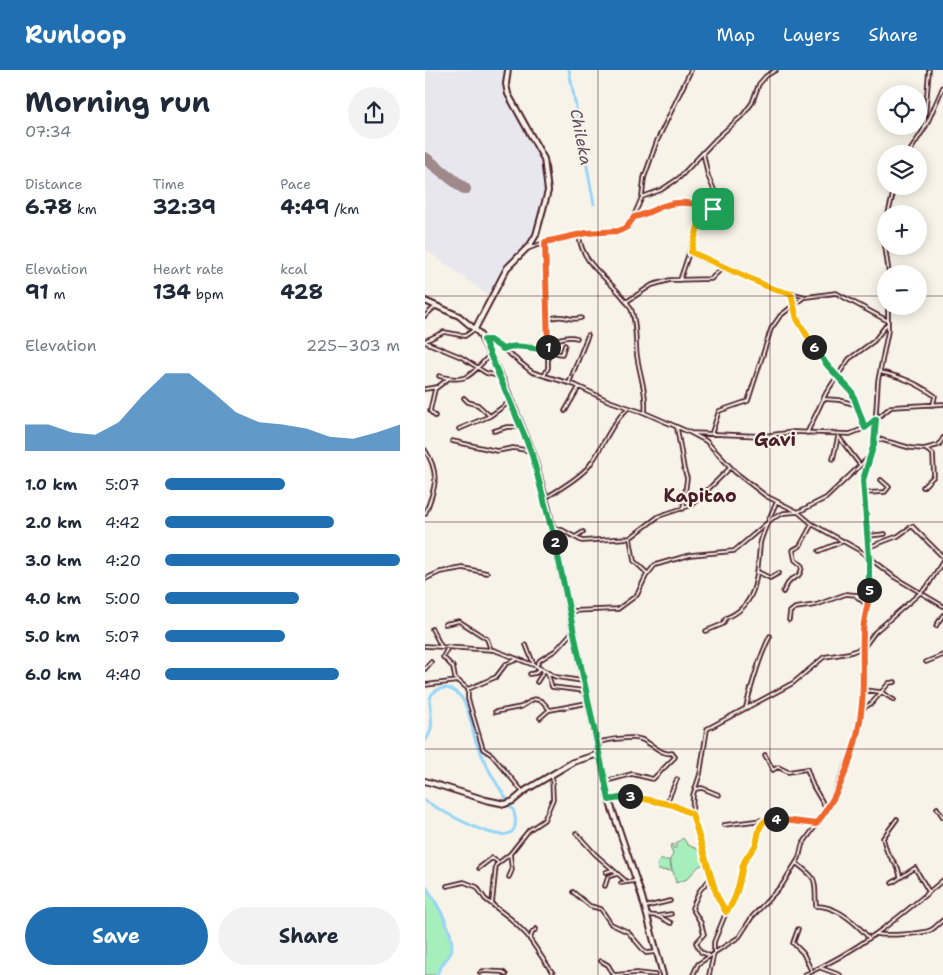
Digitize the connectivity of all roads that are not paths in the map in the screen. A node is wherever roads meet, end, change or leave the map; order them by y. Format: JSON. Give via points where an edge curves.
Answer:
{"nodes":[{"id":1,"x":508,"y":70,"type":"edge"},
{"id":2,"x":691,"y":70,"type":"edge"},
{"id":3,"x":776,"y":70,"type":"edge"},
{"id":4,"x":929,"y":70,"type":"edge"},
{"id":5,"x":943,"y":87,"type":"edge"},
{"id":6,"x":927,"y":94,"type":"edge"},
{"id":7,"x":927,"y":123,"type":"edge"},
{"id":8,"x":703,"y":152,"type":"junction"},
{"id":9,"x":642,"y":198,"type":"junction"},
{"id":10,"x":713,"y":209,"type":"junction"},
{"id":11,"x":634,"y":217,"type":"junction"},
{"id":12,"x":579,"y":234,"type":"junction"},
{"id":13,"x":545,"y":242,"type":"junction"},
{"id":14,"x":525,"y":250,"type":"junction"},
{"id":15,"x":691,"y":252,"type":"junction"},
{"id":16,"x":721,"y":268,"type":"junction"},
{"id":17,"x":680,"y":280,"type":"junction"},
{"id":18,"x":791,"y":294,"type":"junction"},
{"id":19,"x":804,"y":297,"type":"junction"},
{"id":20,"x":425,"y":301,"type":"edge"},
{"id":21,"x":626,"y":302,"type":"junction"},
{"id":22,"x":436,"y":306,"type":"junction"},
{"id":23,"x":793,"y":306,"type":"junction"},
{"id":24,"x":888,"y":315,"type":"edge"},
{"id":25,"x":425,"y":316,"type":"edge"},
{"id":26,"x":581,"y":318,"type":"dead end"},
{"id":27,"x":547,"y":320,"type":"junction"},
{"id":28,"x":888,"y":322,"type":"junction"},
{"id":29,"x":475,"y":329,"type":"junction"},
{"id":30,"x":588,"y":335,"type":"dead end"},
{"id":31,"x":577,"y":338,"type":"dead end"},
{"id":32,"x":484,"y":340,"type":"junction"},
{"id":33,"x":425,"y":341,"type":"edge"},
{"id":34,"x":548,"y":344,"type":"junction"},
{"id":35,"x":565,"y":345,"type":"dead end"},
{"id":36,"x":503,"y":349,"type":"junction"},
{"id":37,"x":548,"y":350,"type":"junction"},
{"id":38,"x":491,"y":355,"type":"junction"},
{"id":39,"x":477,"y":368,"type":"junction"},
{"id":40,"x":880,"y":372,"type":"junction"},
{"id":41,"x":500,"y":375,"type":"junction"},
{"id":42,"x":439,"y":376,"type":"dead end"},
{"id":43,"x":543,"y":377,"type":"junction"},
{"id":44,"x":837,"y":377,"type":"junction"},
{"id":45,"x":448,"y":379,"type":"junction"},
{"id":46,"x":569,"y":383,"type":"junction"},
{"id":47,"x":579,"y":386,"type":"junction"},
{"id":48,"x":437,"y":387,"type":"junction"},
{"id":49,"x":425,"y":389,"type":"edge"},
{"id":50,"x":465,"y":398,"type":"dead end"},
{"id":51,"x":823,"y":399,"type":"junction"},
{"id":52,"x":511,"y":400,"type":"junction"},
{"id":53,"x":943,"y":404,"type":"edge"},
{"id":54,"x":857,"y":405,"type":"junction"},
{"id":55,"x":933,"y":405,"type":"junction"},
{"id":56,"x":627,"y":408,"type":"junction"},
{"id":57,"x":565,"y":411,"type":"dead end"},
{"id":58,"x":645,"y":413,"type":"junction"},
{"id":59,"x":435,"y":416,"type":"dead end"},
{"id":60,"x":490,"y":416,"type":"junction"},
{"id":61,"x":876,"y":419,"type":"junction"},
{"id":62,"x":523,"y":426,"type":"junction"},
{"id":63,"x":677,"y":428,"type":"junction"},
{"id":64,"x":865,"y":428,"type":"junction"},
{"id":65,"x":459,"y":429,"type":"dead end"},
{"id":66,"x":495,"y":431,"type":"dead end"},
{"id":67,"x":711,"y":432,"type":"junction"},
{"id":68,"x":691,"y":433,"type":"junction"},
{"id":69,"x":807,"y":433,"type":"junction"},
{"id":70,"x":838,"y":435,"type":"junction"},
{"id":71,"x":875,"y":438,"type":"junction"},
{"id":72,"x":943,"y":438,"type":"edge"},
{"id":73,"x":452,"y":441,"type":"dead end"},
{"id":74,"x":925,"y":449,"type":"junction"},
{"id":75,"x":531,"y":451,"type":"junction"},
{"id":76,"x":425,"y":452,"type":"edge"},
{"id":77,"x":868,"y":458,"type":"junction"},
{"id":78,"x":833,"y":459,"type":"dead end"},
{"id":79,"x":859,"y":465,"type":"junction"},
{"id":80,"x":730,"y":468,"type":"junction"},
{"id":81,"x":881,"y":480,"type":"dead end"},
{"id":82,"x":923,"y":487,"type":"dead end"},
{"id":83,"x":864,"y":493,"type":"junction"},
{"id":84,"x":545,"y":498,"type":"junction"},
{"id":85,"x":777,"y":502,"type":"junction"},
{"id":86,"x":683,"y":508,"type":"junction"},
{"id":87,"x":799,"y":512,"type":"junction"},
{"id":88,"x":425,"y":514,"type":"edge"},
{"id":89,"x":769,"y":521,"type":"junction"},
{"id":90,"x":812,"y":524,"type":"junction"},
{"id":91,"x":552,"y":528,"type":"junction"},
{"id":92,"x":583,"y":532,"type":"dead end"},
{"id":93,"x":885,"y":534,"type":"dead end"},
{"id":94,"x":868,"y":536,"type":"junction"},
{"id":95,"x":575,"y":537,"type":"junction"},
{"id":96,"x":630,"y":538,"type":"junction"},
{"id":97,"x":845,"y":541,"type":"junction"},
{"id":98,"x":869,"y":547,"type":"junction"},
{"id":99,"x":819,"y":551,"type":"dead end"},
{"id":100,"x":943,"y":557,"type":"edge"},
{"id":101,"x":869,"y":558,"type":"junction"},
{"id":102,"x":943,"y":561,"type":"edge"},
{"id":103,"x":644,"y":572,"type":"junction"},
{"id":104,"x":758,"y":572,"type":"junction"},
{"id":105,"x":487,"y":573,"type":"dead end"},
{"id":106,"x":779,"y":573,"type":"dead end"},
{"id":107,"x":648,"y":574,"type":"junction"},
{"id":108,"x":646,"y":576,"type":"junction"},
{"id":109,"x":425,"y":579,"type":"edge"},
{"id":110,"x":783,"y":592,"type":"dead end"},
{"id":111,"x":920,"y":593,"type":"junction"},
{"id":112,"x":857,"y":596,"type":"junction"},
{"id":113,"x":869,"y":596,"type":"junction"},
{"id":114,"x":868,"y":606,"type":"junction"},
{"id":115,"x":943,"y":606,"type":"edge"},
{"id":116,"x":569,"y":611,"type":"junction"},
{"id":117,"x":943,"y":615,"type":"edge"},
{"id":118,"x":789,"y":620,"type":"dead end"},
{"id":119,"x":445,"y":624,"type":"dead end"},
{"id":120,"x":936,"y":626,"type":"dead end"},
{"id":121,"x":432,"y":629,"type":"dead end"},
{"id":122,"x":573,"y":631,"type":"junction"},
{"id":123,"x":707,"y":631,"type":"dead end"},
{"id":124,"x":770,"y":636,"type":"dead end"},
{"id":125,"x":526,"y":645,"type":"dead end"},
{"id":126,"x":425,"y":646,"type":"edge"},
{"id":127,"x":441,"y":646,"type":"junction"},
{"id":128,"x":864,"y":646,"type":"junction"},
{"id":129,"x":448,"y":647,"type":"junction"},
{"id":130,"x":491,"y":650,"type":"junction"},
{"id":131,"x":943,"y":656,"type":"edge"},
{"id":132,"x":517,"y":660,"type":"junction"},
{"id":133,"x":431,"y":662,"type":"dead end"},
{"id":134,"x":926,"y":662,"type":"dead end"},
{"id":135,"x":536,"y":666,"type":"junction"},
{"id":136,"x":425,"y":669,"type":"edge"},
{"id":137,"x":545,"y":672,"type":"junction"},
{"id":138,"x":530,"y":674,"type":"dead end"},
{"id":139,"x":548,"y":674,"type":"junction"},
{"id":140,"x":458,"y":681,"type":"junction"},
{"id":141,"x":584,"y":681,"type":"junction"},
{"id":142,"x":537,"y":682,"type":"dead end"},
{"id":143,"x":895,"y":682,"type":"dead end"},
{"id":144,"x":425,"y":685,"type":"edge"},
{"id":145,"x":469,"y":688,"type":"junction"},
{"id":146,"x":863,"y":690,"type":"junction"},
{"id":147,"x":586,"y":691,"type":"junction"},
{"id":148,"x":881,"y":692,"type":"junction"},
{"id":149,"x":895,"y":700,"type":"dead end"},
{"id":150,"x":588,"y":703,"type":"junction"},
{"id":151,"x":747,"y":707,"type":"junction"},
{"id":152,"x":862,"y":709,"type":"junction"},
{"id":153,"x":550,"y":710,"type":"junction"},
{"id":154,"x":495,"y":712,"type":"dead end"},
{"id":155,"x":540,"y":718,"type":"dead end"},
{"id":156,"x":597,"y":743,"type":"junction"},
{"id":157,"x":599,"y":754,"type":"junction"},
{"id":158,"x":765,"y":755,"type":"dead end"},
{"id":159,"x":551,"y":776,"type":"junction"},
{"id":160,"x":677,"y":779,"type":"dead end"},
{"id":161,"x":425,"y":781,"type":"edge"},
{"id":162,"x":605,"y":782,"type":"junction"},
{"id":163,"x":695,"y":789,"type":"junction"},
{"id":164,"x":523,"y":792,"type":"junction"},
{"id":165,"x":719,"y":796,"type":"dead end"},
{"id":166,"x":609,"y":800,"type":"junction"},
{"id":167,"x":666,"y":804,"type":"junction"},
{"id":168,"x":937,"y":808,"type":"dead end"},
{"id":169,"x":827,"y":810,"type":"junction"},
{"id":170,"x":692,"y":814,"type":"junction"},
{"id":171,"x":943,"y":817,"type":"edge"},
{"id":172,"x":897,"y":819,"type":"dead end"},
{"id":173,"x":763,"y":821,"type":"junction"},
{"id":174,"x":816,"y":824,"type":"junction"},
{"id":175,"x":724,"y":825,"type":"dead end"},
{"id":176,"x":576,"y":833,"type":"dead end"},
{"id":177,"x":510,"y":854,"type":"junction"},
{"id":178,"x":498,"y":862,"type":"junction"},
{"id":179,"x":796,"y":863,"type":"junction"},
{"id":180,"x":479,"y":868,"type":"dead end"},
{"id":181,"x":612,"y":870,"type":"junction"},
{"id":182,"x":606,"y":872,"type":"dead end"},
{"id":183,"x":617,"y":874,"type":"junction"},
{"id":184,"x":900,"y":876,"type":"junction"},
{"id":185,"x":509,"y":877,"type":"dead end"},
{"id":186,"x":711,"y":877,"type":"junction"},
{"id":187,"x":943,"y":880,"type":"edge"},
{"id":188,"x":636,"y":881,"type":"junction"},
{"id":189,"x":627,"y":882,"type":"junction"},
{"id":190,"x":621,"y":883,"type":"dead end"},
{"id":191,"x":892,"y":883,"type":"dead end"},
{"id":192,"x":447,"y":886,"type":"dead end"},
{"id":193,"x":605,"y":886,"type":"dead end"},
{"id":194,"x":573,"y":892,"type":"dead end"},
{"id":195,"x":929,"y":892,"type":"junction"},
{"id":196,"x":670,"y":901,"type":"dead end"},
{"id":197,"x":492,"y":904,"type":"junction"},
{"id":198,"x":645,"y":907,"type":"junction"},
{"id":199,"x":726,"y":912,"type":"junction"},
{"id":200,"x":671,"y":914,"type":"dead end"},
{"id":201,"x":647,"y":915,"type":"junction"},
{"id":202,"x":658,"y":916,"type":"junction"},
{"id":203,"x":943,"y":920,"type":"edge"},
{"id":204,"x":671,"y":923,"type":"dead end"},
{"id":205,"x":536,"y":929,"type":"dead end"},
{"id":206,"x":798,"y":929,"type":"dead end"},
{"id":207,"x":877,"y":934,"type":"junction"},
{"id":208,"x":869,"y":938,"type":"junction"},
{"id":209,"x":530,"y":940,"type":"junction"},
{"id":210,"x":657,"y":952,"type":"junction"},
{"id":211,"x":714,"y":953,"type":"junction"},
{"id":212,"x":708,"y":956,"type":"junction"},
{"id":213,"x":601,"y":961,"type":"dead end"},
{"id":214,"x":820,"y":968,"type":"junction"},
{"id":215,"x":812,"y":972,"type":"junction"},
{"id":216,"x":480,"y":973,"type":"dead end"},
{"id":217,"x":506,"y":975,"type":"edge"},
{"id":218,"x":554,"y":975,"type":"edge"},
{"id":219,"x":655,"y":975,"type":"edge"},
{"id":220,"x":663,"y":975,"type":"edge"},
{"id":221,"x":693,"y":975,"type":"edge"},
{"id":222,"x":709,"y":975,"type":"edge"},
{"id":223,"x":805,"y":975,"type":"edge"},
{"id":224,"x":840,"y":975,"type":"edge"}],
"edges":[{"from":1,"to":14,"type":"main road","via":[[508,94],[541,153],[548,182],[547,198],[536,235]]},
{"from":2,"to":9,"type":"street","via":[[657,141],[644,178]]},
{"from":3,"to":8,"type":"street","via":[[759,84],[743,115]]},
{"from":4,"to":6,"type":"street"},
{"from":5,"to":7,"type":"street"},
{"from":8,"to":9,"type":"street","via":[[677,180]]},
{"from":8,"to":10,"type":"street","via":[[708,176],[719,201]]},
{"from":9,"to":11,"type":"street"},
{"from":10,"to":11,"type":"street","via":[[695,203],[677,204]]},
{"from":10,"to":15,"type":"street","via":[[709,221],[699,223]]},
{"from":11,"to":12,"type":"street","via":[[627,227],[619,231]]},
{"from":12,"to":13,"type":"street"},
{"from":12,"to":21,"type":"street","via":[[580,245],[588,259]]},
{"from":13,"to":14,"type":"street"},
{"from":13,"to":27,"type":"street"},
{"from":14,"to":29,"type":"main road","via":[[507,268]]},
{"from":15,"to":16,"type":"street"},
{"from":15,"to":17,"type":"street"},
{"from":16,"to":17,"type":"street","via":[[711,279]]},
{"from":16,"to":18,"type":"street"},
{"from":17,"to":21,"type":"street","via":[[655,284]]},
{"from":18,"to":19,"type":"street"},
{"from":18,"to":23,"type":"street"},
{"from":19,"to":23,"type":"street"},
{"from":19,"to":28,"type":"street","via":[[836,293]]},
{"from":20,"to":22,"type":"main road"},
{"from":21,"to":58,"type":"street","via":[[632,313]]},
{"from":22,"to":25,"type":"street"},
{"from":22,"to":29,"type":"main road","via":[[459,316]]},
{"from":23,"to":44,"type":"street","via":[[807,336]]},
{"from":23,"to":67,"type":"street","via":[[779,318],[770,333],[749,399],[746,403],[719,411]]},
{"from":24,"to":28,"type":"street"},
{"from":26,"to":27,"type":"street","via":[[573,320],[563,316]]},
{"from":27,"to":34,"type":"street"},
{"from":28,"to":40,"type":"street"},
{"from":28,"to":44,"type":"street","via":[[875,340],[849,359]]},
{"from":29,"to":32,"type":"main road"},
{"from":29,"to":33,"type":"street","via":[[464,336],[444,332]]},
{"from":30,"to":46,"type":"street"},
{"from":31,"to":34,"type":"street"},
{"from":32,"to":36,"type":"street","via":[[490,340]]},
{"from":32,"to":38,"type":"main road"},
{"from":33,"to":39,"type":"street"},
{"from":34,"to":37,"type":"street"},
{"from":35,"to":37,"type":"street","via":[[561,354]]},
{"from":36,"to":37,"type":"street","via":[[512,346]]},
{"from":36,"to":43,"type":"street","via":[[519,364]]},
{"from":37,"to":43,"type":"street","via":[[548,368]]},
{"from":38,"to":39,"type":"street"},
{"from":38,"to":41,"type":"main road"},
{"from":39,"to":41,"type":"street","via":[[490,375]]},
{"from":39,"to":45,"type":"street","via":[[472,376]]},
{"from":40,"to":55,"type":"street","via":[[923,386],[935,396]]},
{"from":40,"to":61,"type":"street"},
{"from":41,"to":52,"type":"main road"},
{"from":42,"to":45,"type":"street"},
{"from":43,"to":46,"type":"street"},
{"from":44,"to":51,"type":"street"},
{"from":44,"to":54,"type":"street","via":[[852,392]]},
{"from":45,"to":48,"type":"street"},
{"from":46,"to":47,"type":"street"},
{"from":47,"to":56,"type":"street"},
{"from":47,"to":57,"type":"street"},
{"from":48,"to":49,"type":"street"},
{"from":48,"to":59,"type":"street","via":[[430,411]]},
{"from":50,"to":60,"type":"street"},
{"from":51,"to":54,"type":"street"},
{"from":51,"to":69,"type":"street"},
{"from":52,"to":60,"type":"street"},
{"from":52,"to":62,"type":"main road"},
{"from":53,"to":55,"type":"street"},
{"from":54,"to":64,"type":"street"},
{"from":55,"to":61,"type":"street","via":[[894,406]]},
{"from":56,"to":58,"type":"street"},
{"from":56,"to":84,"type":"street","via":[[615,420],[601,448],[583,472]]},
{"from":58,"to":63,"type":"street"},
{"from":60,"to":65,"type":"street"},
{"from":61,"to":64,"type":"street"},
{"from":61,"to":71,"type":"street"},
{"from":62,"to":66,"type":"street"},
{"from":62,"to":75,"type":"main road"},
{"from":63,"to":68,"type":"street"},
{"from":63,"to":86,"type":"street","via":[[687,478]]},
{"from":64,"to":70,"type":"street"},
{"from":67,"to":68,"type":"street"},
{"from":67,"to":69,"type":"street","via":[[763,436]]},
{"from":68,"to":80,"type":"street","via":[[706,442]]},
{"from":69,"to":70,"type":"street"},
{"from":70,"to":78,"type":"street"},
{"from":70,"to":79,"type":"street"},
{"from":71,"to":74,"type":"street","via":[[903,447]]},
{"from":71,"to":77,"type":"street"},
{"from":72,"to":74,"type":"street","via":[[939,446]]},
{"from":73,"to":75,"type":"street","via":[[497,451],[511,448]]},
{"from":74,"to":82,"type":"street","via":[[933,454],[934,476]]},
{"from":75,"to":84,"type":"main road"},
{"from":76,"to":88,"type":"street","via":[[435,474],[434,493]]},
{"from":77,"to":79,"type":"street"},
{"from":77,"to":83,"type":"street"},
{"from":79,"to":87,"type":"street","via":[[826,498]]},
{"from":80,"to":85,"type":"street"},
{"from":80,"to":86,"type":"street","via":[[692,505]]},
{"from":81,"to":83,"type":"street","via":[[889,487],[885,492]]},
{"from":83,"to":94,"type":"street"},
{"from":84,"to":91,"type":"main road"},
{"from":85,"to":87,"type":"street"},
{"from":85,"to":89,"type":"street"},
{"from":86,"to":96,"type":"street","via":[[654,518]]},
{"from":87,"to":89,"type":"street","via":[[784,513]]},
{"from":87,"to":90,"type":"street"},
{"from":89,"to":104,"type":"street","via":[[760,545]]},
{"from":89,"to":107,"type":"street","via":[[734,551],[672,559],[655,565]]},
{"from":90,"to":97,"type":"street"},
{"from":90,"to":110,"type":"street","via":[[800,546],[793,550],[795,560],[802,566],[800,573],[790,580]]},
{"from":91,"to":95,"type":"street"},
{"from":91,"to":116,"type":"main road"},
{"from":92,"to":95,"type":"street"},
{"from":93,"to":94,"type":"street"},
{"from":94,"to":98,"type":"street"},
{"from":95,"to":96,"type":"street","via":[[593,542]]},
{"from":96,"to":103,"type":"street","via":[[633,560]]},
{"from":97,"to":99,"type":"street"},
{"from":97,"to":101,"type":"street"},
{"from":98,"to":100,"type":"street","via":[[898,536],[912,526]]},
{"from":98,"to":101,"type":"street"},
{"from":101,"to":111,"type":"street"},
{"from":101,"to":113,"type":"street"},
{"from":102,"to":111,"type":"street"},
{"from":103,"to":107,"type":"street"},
{"from":103,"to":108,"type":"street"},
{"from":104,"to":106,"type":"street","via":[[770,578]]},
{"from":104,"to":123,"type":"street","via":[[746,605],[726,618],[723,624]]},
{"from":105,"to":109,"type":"street","via":[[463,568],[440,572]]},
{"from":107,"to":108,"type":"street"},
{"from":108,"to":116,"type":"street","via":[[637,595],[618,609]]},
{"from":111,"to":115,"type":"street"},
{"from":111,"to":128,"type":"street","via":[[875,632]]},
{"from":112,"to":113,"type":"street"},
{"from":112,"to":114,"type":"street"},
{"from":112,"to":118,"type":"street","via":[[846,594],[817,605],[795,608],[790,612]]},
{"from":113,"to":114,"type":"street"},
{"from":114,"to":128,"type":"street","via":[[863,630]]},
{"from":116,"to":122,"type":"main road"},
{"from":117,"to":120,"type":"street"},
{"from":119,"to":130,"type":"street","via":[[459,621],[487,639]]},
{"from":121,"to":127,"type":"street"},
{"from":122,"to":135,"type":"street"},
{"from":122,"to":141,"type":"main road"},
{"from":124,"to":151,"type":"street","via":[[749,690]]},
{"from":125,"to":135,"type":"street"},
{"from":126,"to":127,"type":"street"},
{"from":127,"to":129,"type":"street"},
{"from":128,"to":146,"type":"street"},
{"from":128,"to":151,"type":"street","via":[[849,653],[824,657],[793,683]]},
{"from":129,"to":130,"type":"street"},
{"from":129,"to":140,"type":"street","via":[[443,657],[453,667]]},
{"from":130,"to":132,"type":"street"},
{"from":131,"to":134,"type":"street"},
{"from":132,"to":135,"type":"street"},
{"from":132,"to":145,"type":"street","via":[[505,664],[496,677]]},
{"from":133,"to":136,"type":"street"},
{"from":135,"to":137,"type":"street"},
{"from":135,"to":138,"type":"street","via":[[536,673]]},
{"from":137,"to":139,"type":"street"},
{"from":137,"to":142,"type":"street"},
{"from":139,"to":141,"type":"street"},
{"from":139,"to":147,"type":"street","via":[[552,687]]},
{"from":140,"to":144,"type":"street"},
{"from":140,"to":145,"type":"street"},
{"from":141,"to":147,"type":"main road"},
{"from":143,"to":148,"type":"street","via":[[889,683]]},
{"from":145,"to":164,"type":"street","via":[[468,699],[483,748]]},
{"from":146,"to":148,"type":"street"},
{"from":146,"to":152,"type":"street"},
{"from":147,"to":150,"type":"main road"},
{"from":148,"to":149,"type":"street"},
{"from":148,"to":152,"type":"street","via":[[872,704]]},
{"from":150,"to":153,"type":"street"},
{"from":150,"to":156,"type":"main road"},
{"from":151,"to":163,"type":"street","via":[[707,729]]},
{"from":152,"to":169,"type":"street","via":[[854,748]]},
{"from":153,"to":154,"type":"street","via":[[534,699],[521,708]]},
{"from":153,"to":155,"type":"street"},
{"from":156,"to":157,"type":"main road"},
{"from":156,"to":162,"type":"street","via":[[609,739],[638,739],[675,757],[653,779],[632,774]]},
{"from":157,"to":159,"type":"main road","via":[[573,762]]},
{"from":157,"to":162,"type":"main road"},
{"from":158,"to":169,"type":"street","via":[[773,770],[778,767],[788,772],[807,769]]},
{"from":159,"to":164,"type":"main road"},
{"from":159,"to":177,"type":"street","via":[[553,799],[545,819],[523,836]]},
{"from":160,"to":167,"type":"street"},
{"from":161,"to":164,"type":"main road","via":[[505,804]]},
{"from":162,"to":166,"type":"main road"},
{"from":163,"to":165,"type":"street","via":[[702,788]]},
{"from":163,"to":170,"type":"street"},
{"from":166,"to":167,"type":"street","via":[[637,796]]},
{"from":166,"to":188,"type":"main road"},
{"from":167,"to":170,"type":"street"},
{"from":168,"to":171,"type":"street"},
{"from":169,"to":174,"type":"street"},
{"from":170,"to":186,"type":"street"},
{"from":172,"to":184,"type":"street","via":[[883,838]]},
{"from":173,"to":174,"type":"street"},
{"from":173,"to":175,"type":"street"},
{"from":173,"to":199,"type":"street","via":[[757,843],[744,862],[735,898]]},
{"from":174,"to":179,"type":"street","via":[[802,844]]},
{"from":176,"to":181,"type":"street"},
{"from":177,"to":178,"type":"street"},
{"from":177,"to":185,"type":"street","via":[[512,870]]},
{"from":178,"to":180,"type":"street","via":[[492,858]]},
{"from":178,"to":197,"type":"street"},
{"from":179,"to":208,"type":"street","via":[[813,875],[817,889],[816,906],[827,906],[845,915]]},
{"from":179,"to":211,"type":"street","via":[[777,893],[752,917],[739,937]]},
{"from":181,"to":182,"type":"street"},
{"from":181,"to":183,"type":"street"},
{"from":183,"to":189,"type":"street"},
{"from":183,"to":193,"type":"street","via":[[608,877]]},
{"from":184,"to":191,"type":"street"},
{"from":184,"to":195,"type":"street","via":[[915,868]]},
{"from":186,"to":199,"type":"street"},
{"from":186,"to":212,"type":"street","via":[[700,890],[693,907],[704,934],[697,945]]},
{"from":187,"to":195,"type":"street"},
{"from":188,"to":189,"type":"street"},
{"from":188,"to":198,"type":"main road"},
{"from":189,"to":190,"type":"street"},
{"from":192,"to":197,"type":"street","via":[[464,882],[472,884]]},
{"from":194,"to":210,"type":"street","via":[[590,906],[601,909],[611,924],[626,931],[646,953]]},
{"from":195,"to":207,"type":"street"},
{"from":196,"to":198,"type":"street"},
{"from":197,"to":209,"type":"street"},
{"from":198,"to":201,"type":"main road"},
{"from":199,"to":211,"type":"street","via":[[714,942]]},
{"from":200,"to":202,"type":"street"},
{"from":201,"to":202,"type":"street"},
{"from":201,"to":210,"type":"main road"},
{"from":202,"to":204,"type":"street"},
{"from":203,"to":207,"type":"street","via":[[920,934]]},
{"from":205,"to":209,"type":"street","via":[[531,932]]},
{"from":206,"to":215,"type":"street","via":[[793,943],[803,953]]},
{"from":207,"to":208,"type":"street"},
{"from":208,"to":214,"type":"street"},
{"from":209,"to":218,"type":"street"},
{"from":210,"to":220,"type":"main road"},
{"from":211,"to":212,"type":"street"},
{"from":211,"to":222,"type":"street"},
{"from":212,"to":221,"type":"street","via":[[695,966]]},
{"from":213,"to":219,"type":"street","via":[[608,964],[614,975]]},
{"from":214,"to":215,"type":"street"},
{"from":214,"to":224,"type":"street"},
{"from":215,"to":223,"type":"street"},
{"from":216,"to":217,"type":"street","via":[[503,972]]}]}
